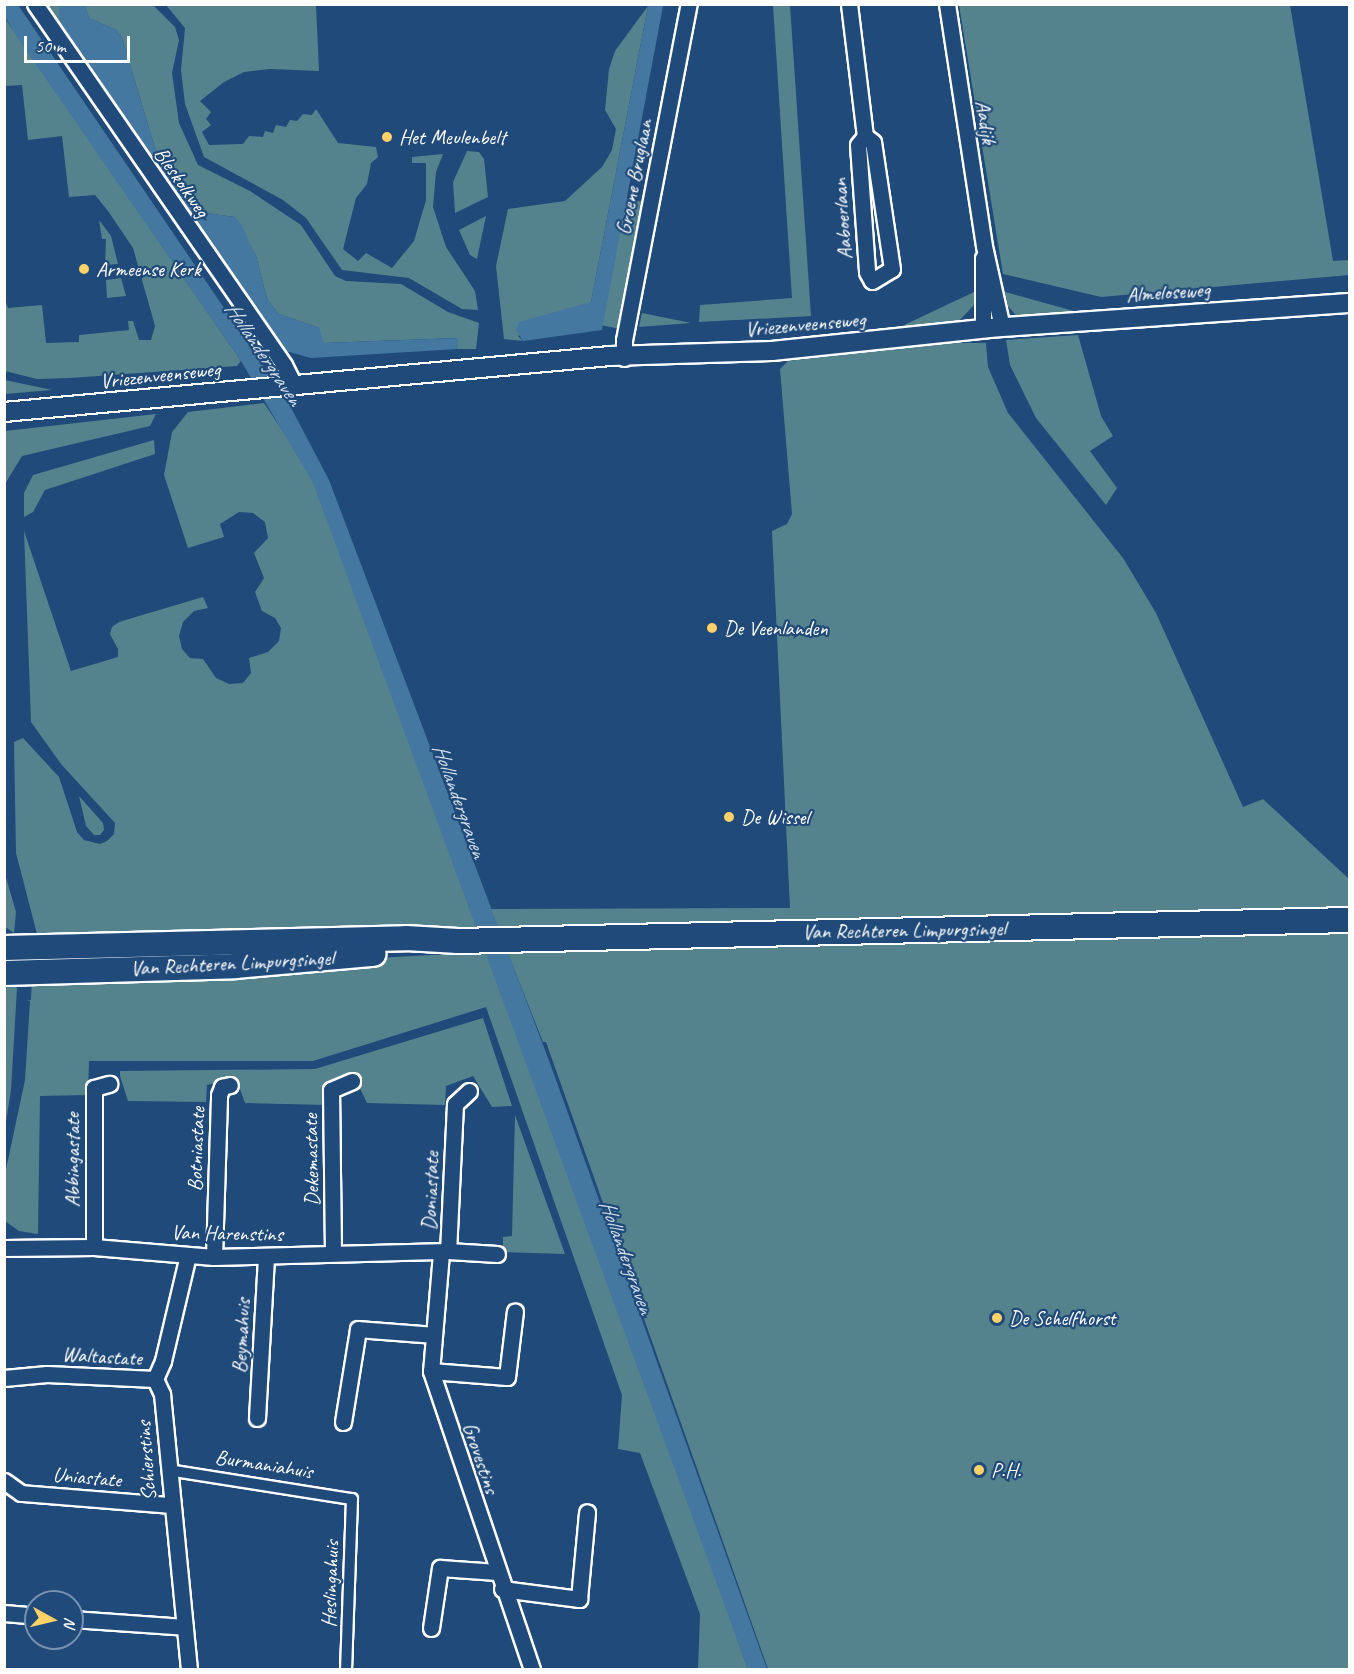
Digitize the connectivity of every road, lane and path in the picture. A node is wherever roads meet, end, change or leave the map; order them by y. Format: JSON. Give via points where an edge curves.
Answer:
{"nodes":[{"id":1,"x":35,"y":4,"type":"edge"},
{"id":2,"x":689,"y":4,"type":"edge"},
{"id":3,"x":849,"y":4,"type":"edge"},
{"id":4,"x":947,"y":4,"type":"edge"},
{"id":5,"x":865,"y":136,"type":"junction"},
{"id":6,"x":1350,"y":303,"type":"edge"},
{"id":7,"x":992,"y":328,"type":"junction"},
{"id":8,"x":624,"y":358,"type":"junction"},
{"id":9,"x":287,"y":385,"type":"junction"},
{"id":10,"x":4,"y":412,"type":"edge"},
{"id":11,"x":1350,"y":920,"type":"edge"},
{"id":12,"x":467,"y":941,"type":"junction"},
{"id":13,"x":4,"y":948,"type":"edge"},
{"id":14,"x":4,"y":973,"type":"edge"},
{"id":15,"x":352,"y":1082,"type":"dead end"},
{"id":16,"x":109,"y":1084,"type":"dead end"},
{"id":17,"x":230,"y":1085,"type":"dead end"},
{"id":18,"x":469,"y":1091,"type":"dead end"},
{"id":19,"x":94,"y":1247,"type":"junction"},
{"id":20,"x":4,"y":1248,"type":"edge"},
{"id":21,"x":333,"y":1252,"type":"junction"},
{"id":22,"x":445,"y":1252,"type":"junction"},
{"id":23,"x":497,"y":1254,"type":"dead end"},
{"id":24,"x":188,"y":1255,"type":"junction"},
{"id":25,"x":214,"y":1257,"type":"junction"},
{"id":26,"x":267,"y":1257,"type":"junction"},
{"id":27,"x":515,"y":1311,"type":"dead end"},
{"id":28,"x":434,"y":1335,"type":"junction"},
{"id":29,"x":4,"y":1367,"type":"edge"},
{"id":30,"x":431,"y":1371,"type":"junction"},
{"id":31,"x":47,"y":1374,"type":"junction"},
{"id":32,"x":4,"y":1378,"type":"edge"},
{"id":33,"x":155,"y":1379,"type":"junction"},
{"id":34,"x":257,"y":1418,"type":"dead end"},
{"id":35,"x":343,"y":1422,"type":"dead end"},
{"id":36,"x":168,"y":1470,"type":"junction"},
{"id":37,"x":4,"y":1481,"type":"edge"},
{"id":38,"x":352,"y":1499,"type":"joint"},
{"id":39,"x":171,"y":1505,"type":"junction"},
{"id":40,"x":587,"y":1512,"type":"dead end"},
{"id":41,"x":497,"y":1572,"type":"junction"},
{"id":42,"x":502,"y":1589,"type":"junction"},
{"id":43,"x":4,"y":1613,"type":"edge"},
{"id":44,"x":24,"y":1615,"type":"edge"},
{"id":45,"x":84,"y":1619,"type":"edge"},
{"id":46,"x":185,"y":1627,"type":"junction"},
{"id":47,"x":431,"y":1628,"type":"dead end"},
{"id":48,"x":189,"y":1670,"type":"edge"},
{"id":49,"x":346,"y":1670,"type":"edge"},
{"id":50,"x":532,"y":1670,"type":"edge"}],
"edges":[{"from":1,"to":9,"type":"street","name":"Bleskolkweg"},
{"from":2,"to":8,"type":"street","name":"Groene Bruglaan","via":[[624,340]]},
{"from":3,"to":5,"type":"street","name":"Aaboerlaan"},
{"from":4,"to":7,"type":"street","name":"Aadijk","via":[[984,246]]},
{"from":5,"to":5,"type":"street","name":"Aaboerlaan","via":[[873,142],[892,269],[872,281],[867,272],[858,145]]},
{"from":6,"to":7,"type":"street","name":"Almeloseweg"},
{"from":7,"to":8,"type":"street","name":"Vriezenveenseweg","via":[[772,351]]},
{"from":8,"to":9,"type":"street","name":"Vriezenveenseweg"},
{"from":9,"to":10,"type":"street","name":"Vriezenveenseweg"},
{"from":11,"to":12,"type":"main road","name":"Van Rechteren Limpurgsingel"},
{"from":12,"to":13,"type":"main road","name":"Van Rechteren Limpurgsingel","via":[[426,938]]},
{"from":12,"to":14,"type":"main road","name":"Van Rechteren Limpurgsingel","via":[[437,948],[279,963]]},
{"from":15,"to":21,"type":"street","name":"Dekemastate","via":[[331,1090]]},
{"from":16,"to":19,"type":"street","name":"Abbingastate","via":[[94,1088]]},
{"from":17,"to":25,"type":"street","name":"Botniastate","via":[[222,1087],[219,1095]]},
{"from":18,"to":22,"type":"street","name":"Doniastate","via":[[455,1104]]},
{"from":19,"to":20,"type":"street","name":"Van Harenstins"},
{"from":19,"to":24,"type":"street","name":"Van Harenstins"},
{"from":21,"to":22,"type":"street","name":"Van Harenstins"},
{"from":21,"to":26,"type":"street","name":"Van Harenstins"},
{"from":22,"to":23,"type":"street","name":"Doniastate"},
{"from":22,"to":28,"type":"street","name":"Grovestins"},
{"from":24,"to":25,"type":"street","name":"Van Harenstins"},
{"from":24,"to":33,"type":"street","via":[[163,1362]]},
{"from":25,"to":26,"type":"street","name":"Van Harenstins"},
{"from":26,"to":34,"type":"street","name":"Beymahuis"},
{"from":27,"to":30,"type":"street","via":[[507,1377]]},
{"from":28,"to":30,"type":"street","name":"Grovestins"},
{"from":28,"to":35,"type":"street","via":[[358,1329]]},
{"from":29,"to":31,"type":"street","name":"Waltastate"},
{"from":30,"to":41,"type":"street","name":"Grovestins"},
{"from":31,"to":32,"type":"street","name":"Waltastate"},
{"from":31,"to":33,"type":"street","name":"Waltastate"},
{"from":33,"to":36,"type":"street","name":"Schierstins","via":[[162,1394]]},
{"from":36,"to":38,"type":"street","name":"Burmaniahuis"},
{"from":36,"to":39,"type":"street","name":"Schierstins"},
{"from":37,"to":39,"type":"street","name":"Uniastate","via":[[21,1493]]},
{"from":38,"to":49,"type":"street","name":"Heslingahuis"},
{"from":39,"to":46,"type":"street","name":"Schierstins"},
{"from":40,"to":42,"type":"street","via":[[579,1599]]},
{"from":41,"to":42,"type":"street","name":"Grovestins"},
{"from":41,"to":47,"type":"street","via":[[440,1568]]},
{"from":42,"to":50,"type":"street","name":"Grovestins"},
{"from":43,"to":44,"type":"street"},
{"from":45,"to":46,"type":"street"},
{"from":46,"to":48,"type":"street","name":"Schierstins"}]}
